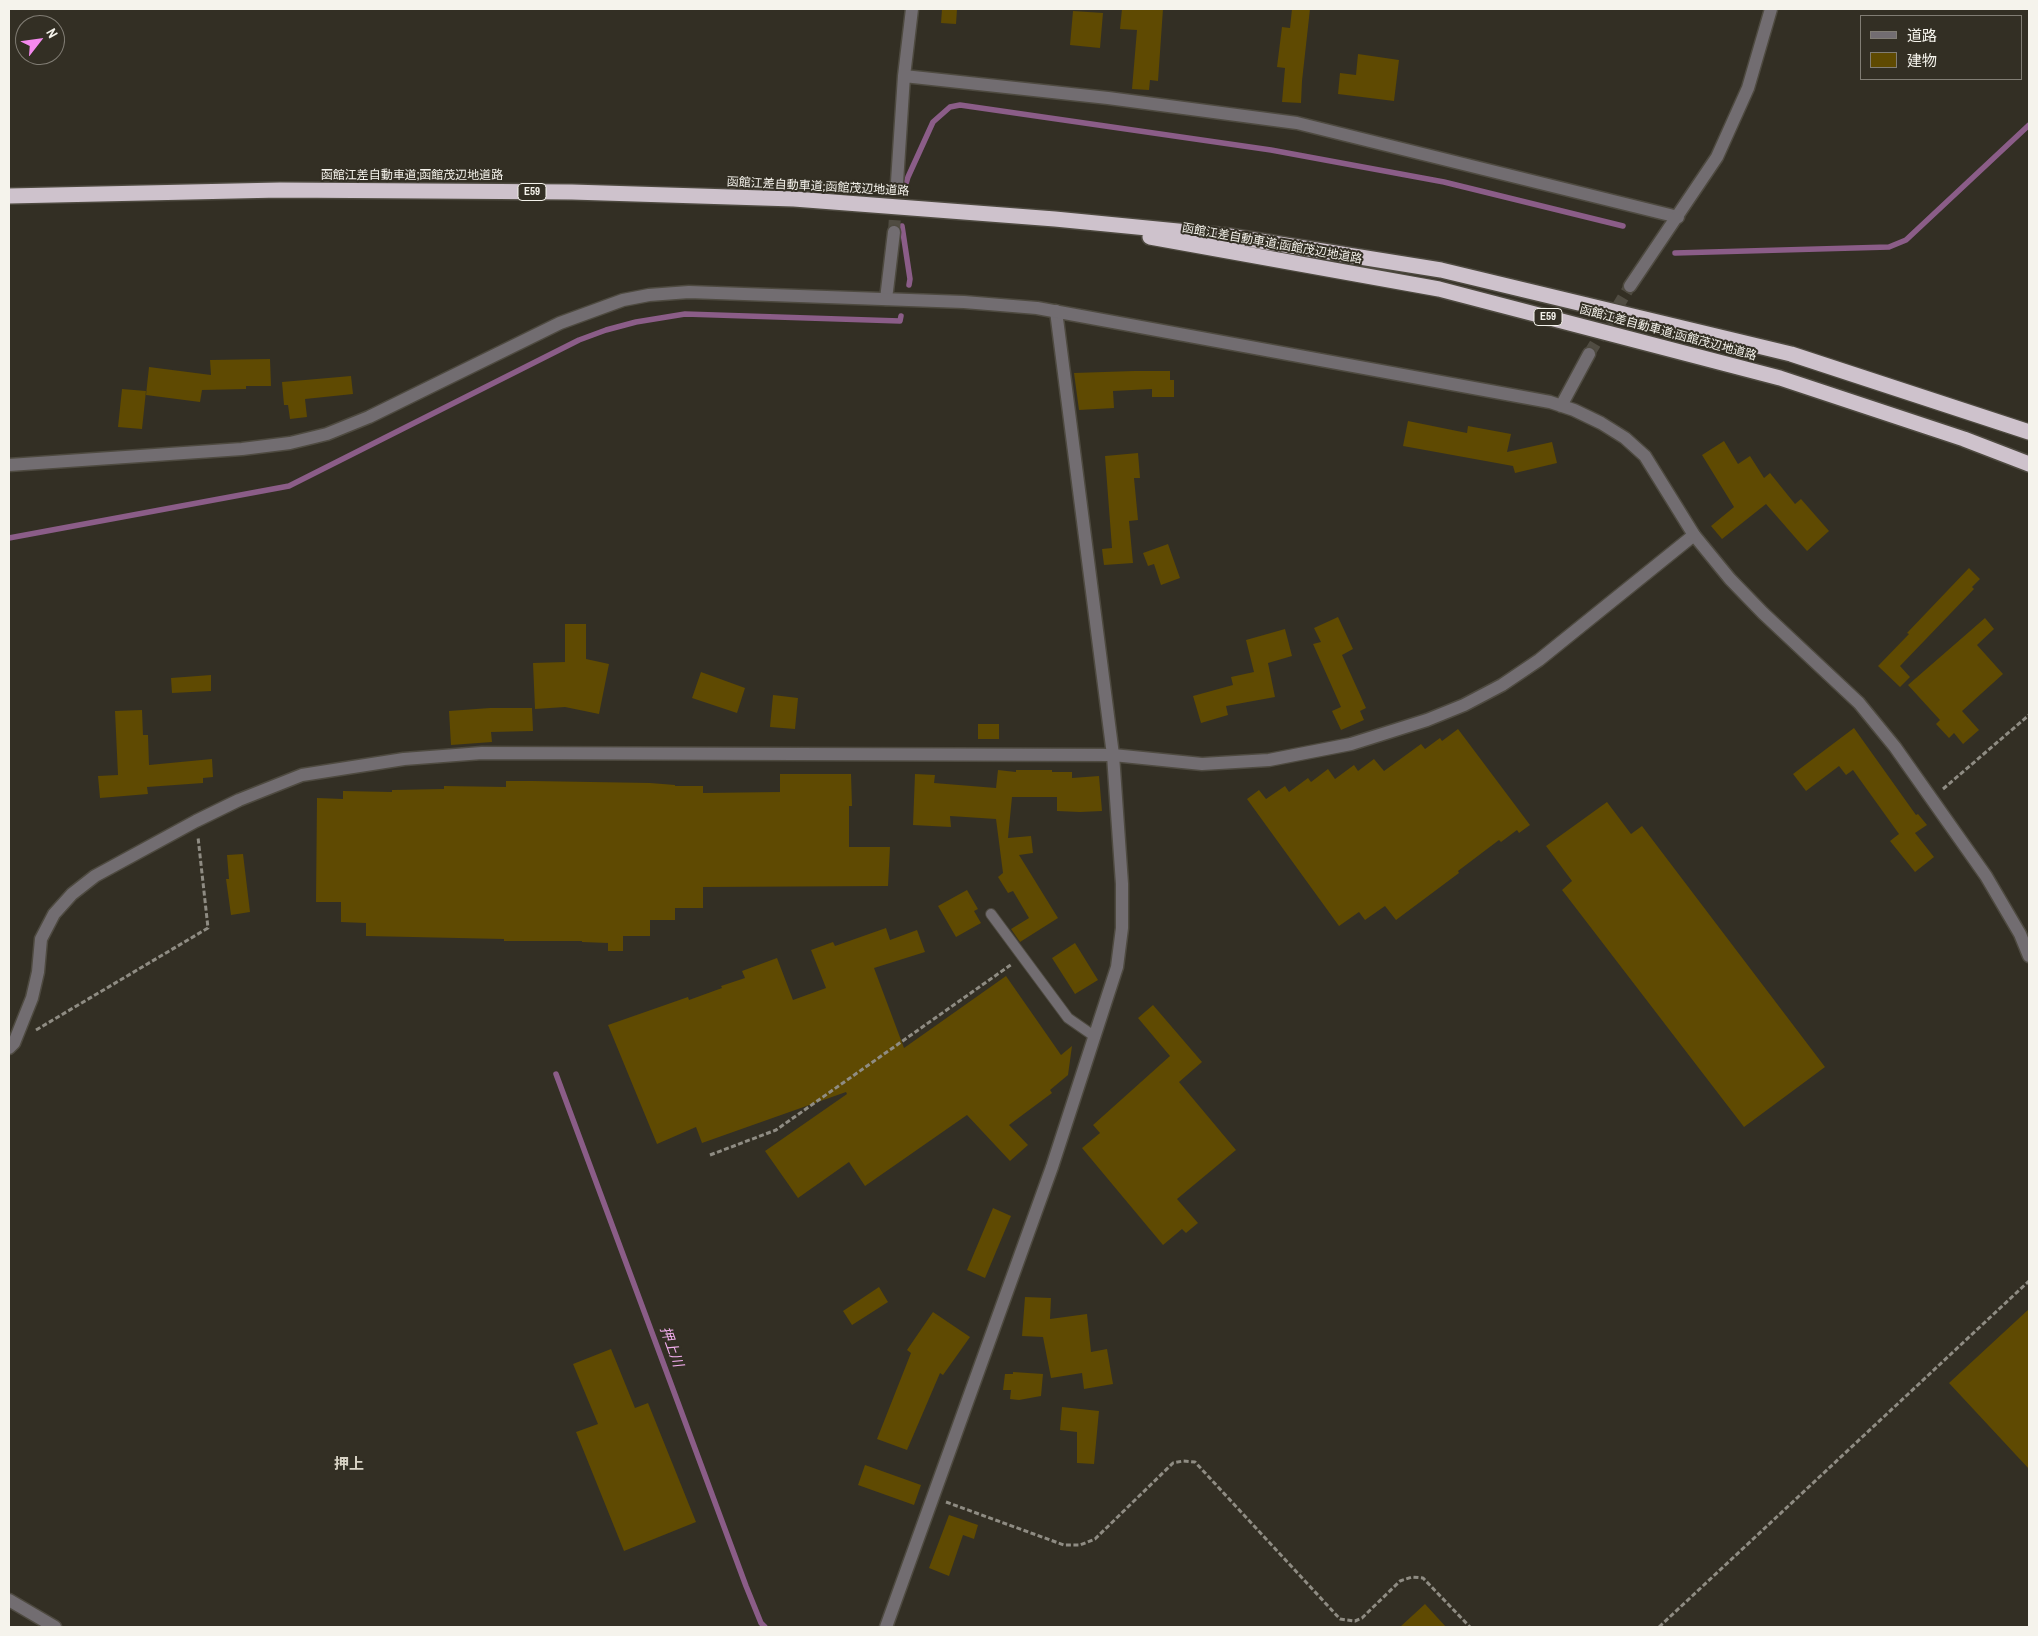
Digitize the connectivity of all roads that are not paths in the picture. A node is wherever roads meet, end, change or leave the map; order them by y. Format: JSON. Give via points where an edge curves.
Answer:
{"nodes":[{"id":1,"x":912,"y":9,"type":"edge"},
{"id":2,"x":1771,"y":9,"type":"edge"},
{"id":3,"x":904,"y":76,"type":"junction"},
{"id":4,"x":896,"y":182,"type":"tunnel mouth"},
{"id":5,"x":9,"y":196,"type":"edge"},
{"id":6,"x":1678,"y":217,"type":"junction"},
{"id":7,"x":1055,"y":220,"type":"junction"},
{"id":8,"x":894,"y":232,"type":"tunnel mouth"},
{"id":9,"x":1630,"y":286,"type":"tunnel mouth"},
{"id":10,"x":886,"y":298,"type":"junction"},
{"id":11,"x":1056,"y":311,"type":"junction"},
{"id":12,"x":1589,"y":354,"type":"tunnel mouth"},
{"id":13,"x":1561,"y":406,"type":"junction"},
{"id":14,"x":2029,"y":432,"type":"edge"},
{"id":15,"x":2029,"y":464,"type":"edge"},
{"id":16,"x":9,"y":465,"type":"edge"},
{"id":17,"x":1694,"y":535,"type":"junction"},
{"id":18,"x":1113,"y":755,"type":"junction"},
{"id":19,"x":991,"y":914,"type":"dead end"},
{"id":20,"x":2029,"y":956,"type":"edge"},
{"id":21,"x":1094,"y":1036,"type":"junction"},
{"id":22,"x":11,"y":1045,"type":"edge"},
{"id":23,"x":9,"y":1600,"type":"edge"},
{"id":24,"x":55,"y":1627,"type":"edge"},
{"id":25,"x":886,"y":1627,"type":"edge"}],
"edges":[{"from":1,"to":3,"type":"street"},
{"from":2,"to":6,"type":"street","via":[[1748,88],[1735,118],[1717,157]]},
{"from":3,"to":4,"type":"street"},
{"from":3,"to":6,"type":"street","via":[[1297,123]]},
{"from":5,"to":7,"type":"highway","name":"函館江差自動車道;函館茂辺地道路","number":"E59","via":[[280,190],[572,192],[794,199]]},
{"from":6,"to":9,"type":"street"},
{"from":7,"to":14,"type":"highway","name":"函館江差自動車道;函館茂辺地道路","number":"E59","via":[[1229,236],[1441,270],[1792,354]]},
{"from":7,"to":15,"type":"highway","name":"函館江差自動車道;函館茂辺地道路","number":"E59","via":[[1439,289],[1780,378]]},
{"from":8,"to":10,"type":"street"},
{"from":10,"to":11,"type":"street"},
{"from":10,"to":16,"type":"street","via":[[689,292],[632,298],[560,323],[369,417],[327,434],[242,449]]},
{"from":11,"to":13,"type":"street"},
{"from":11,"to":18,"type":"street"},
{"from":12,"to":13,"type":"street"},
{"from":13,"to":17,"type":"street","via":[[1625,438],[1645,456]]},
{"from":17,"to":18,"type":"street","via":[[1540,660],[1502,685],[1427,720],[1351,744],[1269,760],[1202,764]]},
{"from":17,"to":20,"type":"street","via":[[1730,579],[1859,703],[1895,747],[1986,876]]},
{"from":18,"to":21,"type":"street","via":[[1122,928],[1117,967]]},
{"from":18,"to":22,"type":"street","via":[[482,753],[404,759],[302,775],[238,800],[196,821],[95,876],[72,894],[54,914],[41,938],[32,998]]},
{"from":19,"to":21,"type":"lane","via":[[1068,1018]]},
{"from":21,"to":25,"type":"street","via":[[1052,1167]]},
{"from":23,"to":24,"type":"street"}]}
